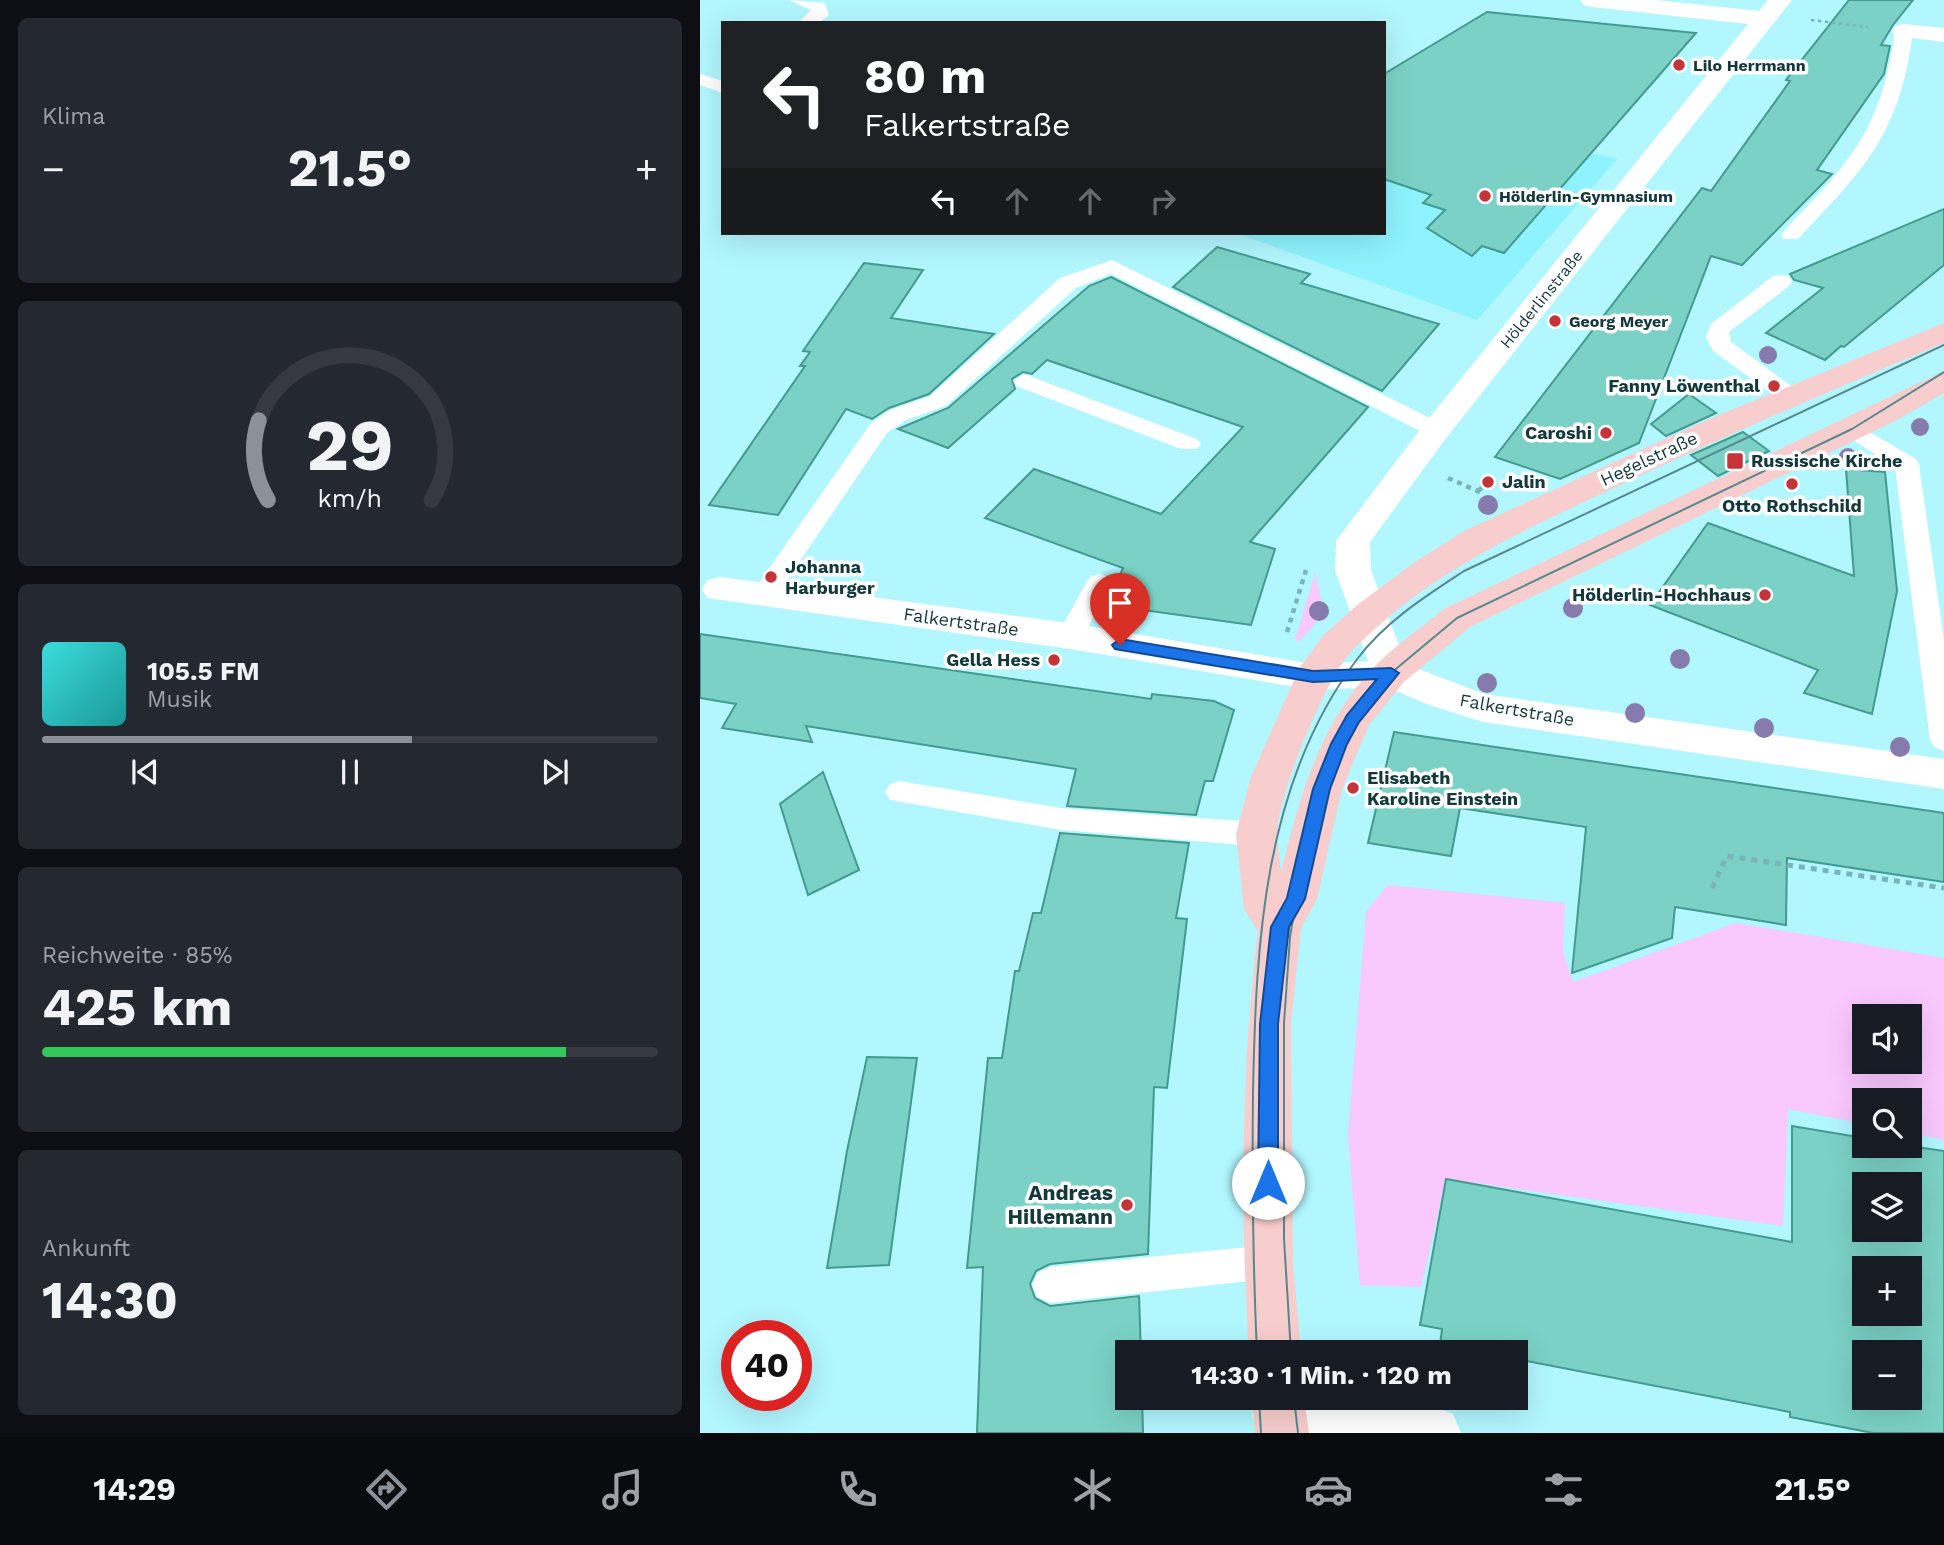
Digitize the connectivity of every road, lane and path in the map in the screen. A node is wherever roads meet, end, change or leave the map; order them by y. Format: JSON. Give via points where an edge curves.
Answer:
{"nodes":[{"id":1,"x":798,"y":0,"type":"edge"},
{"id":2,"x":1592,"y":0,"type":"edge"},
{"id":3,"x":1773,"y":10,"type":"edge"},
{"id":4,"x":811,"y":21,"type":"edge"},
{"id":5,"x":1824,"y":22,"type":"dead end"},
{"id":6,"x":1904,"y":31,"type":"junction"},
{"id":7,"x":1944,"y":36,"type":"edge"},
{"id":8,"x":700,"y":79,"type":"edge"},
{"id":9,"x":721,"y":87,"type":"edge"},
{"id":10,"x":1791,"y":235,"type":"dead end"},
{"id":11,"x":1781,"y":281,"type":"dead end"},
{"id":12,"x":1944,"y":332,"type":"edge"},
{"id":13,"x":1944,"y":380,"type":"edge"},
{"id":14,"x":1024,"y":381,"type":"dead end"},
{"id":15,"x":1790,"y":396,"type":"junction"},
{"id":16,"x":1852,"y":429,"type":"junction"},
{"id":17,"x":1436,"y":430,"type":"junction"},
{"id":18,"x":1189,"y":444,"type":"dead end"},
{"id":19,"x":1447,"y":477,"type":"dead end"},
{"id":20,"x":1484,"y":486,"type":"dead end"},
{"id":21,"x":1478,"y":491,"type":"junction"},
{"id":22,"x":1488,"y":496,"type":"dead end"},
{"id":23,"x":1099,"y":583,"type":"dead end"},
{"id":24,"x":720,"y":589,"type":"dead end"},
{"id":25,"x":763,"y":596,"type":"junction"},
{"id":26,"x":1369,"y":615,"type":"junction"},
{"id":27,"x":1070,"y":636,"type":"junction"},
{"id":28,"x":1391,"y":673,"type":"junction"},
{"id":29,"x":1313,"y":677,"type":"junction"},
{"id":30,"x":1944,"y":740,"type":"edge"},
{"id":31,"x":1944,"y":774,"type":"edge"},
{"id":32,"x":900,"y":792,"type":"dead end"},
{"id":33,"x":1256,"y":834,"type":"junction"},
{"id":34,"x":1712,"y":888,"type":"dead end"},
{"id":35,"x":1944,"y":888,"type":"edge"},
{"id":36,"x":1280,"y":927,"type":"junction"},
{"id":37,"x":1268,"y":1262,"type":"junction"},
{"id":38,"x":1050,"y":1285,"type":"dead end"},
{"id":39,"x":1274,"y":1340,"type":"edge"},
{"id":40,"x":1280,"y":1416,"type":"edge"},
{"id":41,"x":1434,"y":1433,"type":"edge"}],
"edges":[{"from":1,"to":4,"type":"lane","via":[[818,7],[820,16]]},
{"from":2,"to":3,"type":"street"},
{"from":3,"to":17,"type":"street","name":"Hölderlinstraße"},
{"from":5,"to":6,"type":"path"},
{"from":6,"to":7,"type":"street"},
{"from":6,"to":10,"type":"lane","via":[[1900,64],[1883,116],[1854,167]]},
{"from":8,"to":9,"type":"lane"},
{"from":11,"to":15,"type":"lane","via":[[1719,329],[1717,337],[1721,346]]},
{"from":12,"to":15,"type":"street","name":"Hegelstraße"},
{"from":13,"to":16,"type":"street"},
{"from":14,"to":18,"type":"lane"},
{"from":15,"to":26,"type":"street","name":"Hegelstraße","via":[[1476,539]]},
{"from":16,"to":28,"type":"street","via":[[1457,618]]},
{"from":16,"to":30,"type":"lane","via":[[1907,464]]},
{"from":17,"to":25,"type":"lane","via":[[1112,266],[1068,283],[985,367],[938,401],[898,415],[879,428]]},
{"from":17,"to":26,"type":"street","name":"Hölderlinstraße","via":[[1353,541],[1353,570]]},
{"from":19,"to":21,"type":"path"},
{"from":20,"to":21,"type":"path"},
{"from":21,"to":22,"type":"path"},
{"from":23,"to":27,"type":"lane"},
{"from":24,"to":25,"type":"street","name":"Falkertstraße"},
{"from":25,"to":27,"type":"street","name":"Falkertstraße"},
{"from":26,"to":28,"type":"street","name":"Hölderlinstraße"},
{"from":26,"to":29,"type":"street","via":[[1337,644]]},
{"from":27,"to":29,"type":"street","name":"Falkertstraße"},
{"from":28,"to":29,"type":"street","name":"Falkertstraße"},
{"from":28,"to":31,"type":"street","name":"Falkertstraße","via":[[1483,708]]},
{"from":28,"to":36,"type":"street","via":[[1339,744],[1322,789],[1296,899]]},
{"from":29,"to":33,"type":"street","via":[[1271,776]]},
{"from":32,"to":33,"type":"lane","via":[[1061,819]]},
{"from":33,"to":36,"type":"street","via":[[1265,909]]},
{"from":34,"to":35,"type":"path","via":[[1727,856]]},
{"from":36,"to":37,"type":"street","via":[[1269,1024]]},
{"from":37,"to":38,"type":"lane"},
{"from":37,"to":39,"type":"street"},
{"from":40,"to":41,"type":"street","via":[[1354,1418]]}]}
